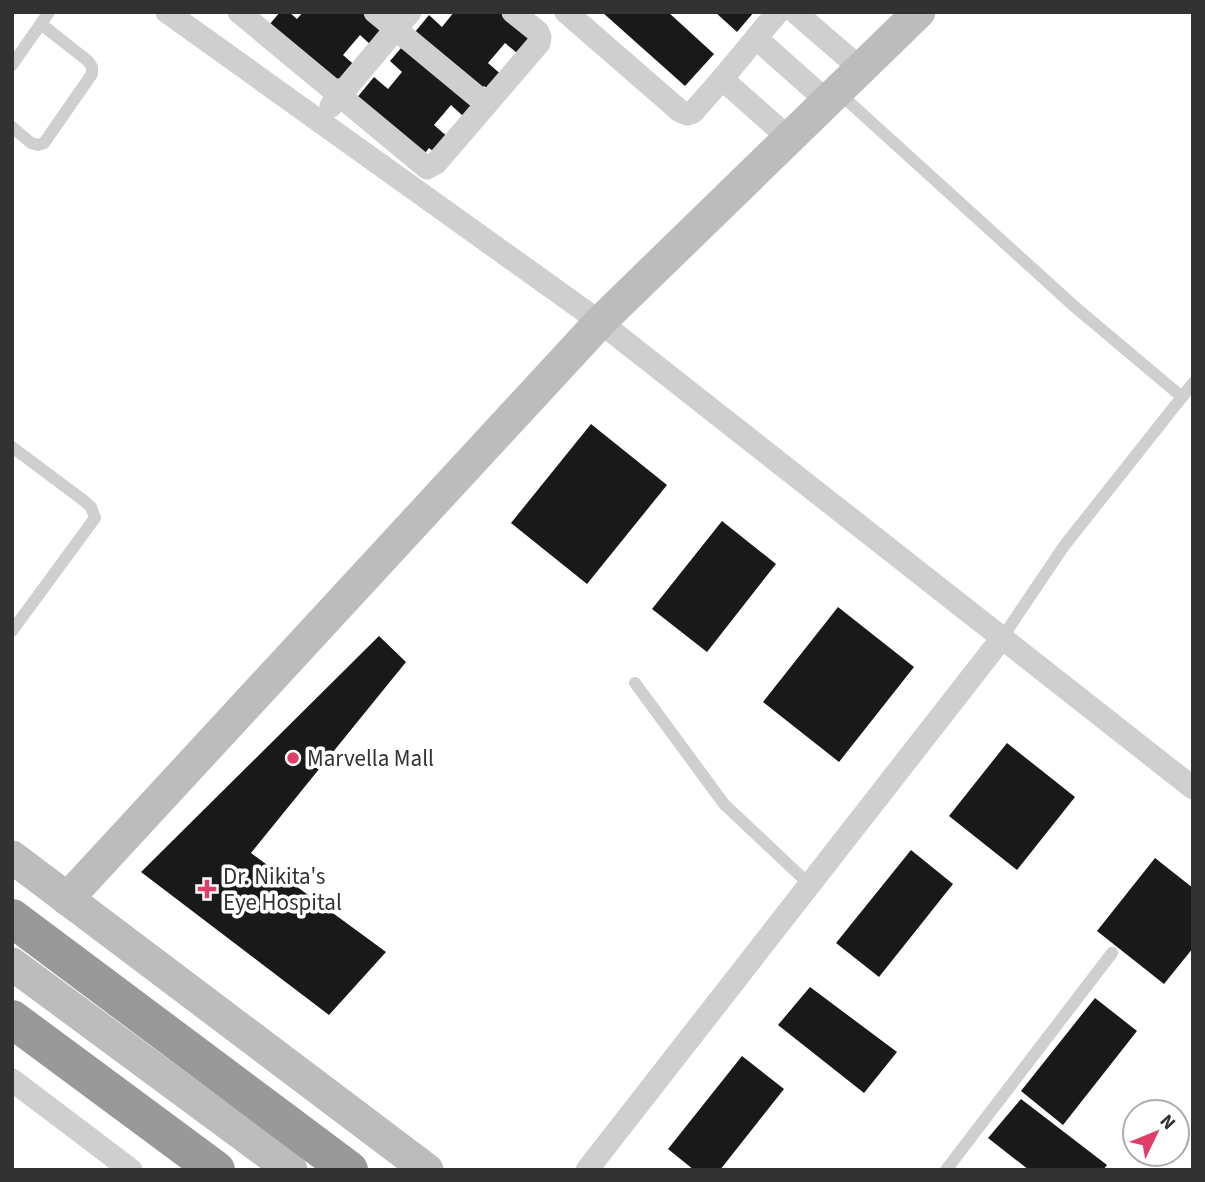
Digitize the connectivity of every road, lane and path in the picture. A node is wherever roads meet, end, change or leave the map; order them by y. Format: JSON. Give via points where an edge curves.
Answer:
{"nodes":[{"id":1,"x":49,"y":12,"type":"edge"},
{"id":2,"x":167,"y":12,"type":"edge"},
{"id":3,"x":376,"y":12,"type":"edge"},
{"id":4,"x":513,"y":12,"type":"edge"},
{"id":5,"x":566,"y":12,"type":"edge"},
{"id":6,"x":778,"y":12,"type":"edge"},
{"id":7,"x":795,"y":12,"type":"edge"},
{"id":8,"x":919,"y":12,"type":"edge"},
{"id":9,"x":253,"y":17,"type":"edge"},
{"id":10,"x":403,"y":21,"type":"edge"},
{"id":11,"x":41,"y":24,"type":"junction"},
{"id":12,"x":756,"y":38,"type":"junction"},
{"id":13,"x":12,"y":65,"type":"edge"},
{"id":14,"x":862,"y":69,"type":"junction"},
{"id":15,"x":722,"y":79,"type":"junction"},
{"id":16,"x":339,"y":96,"type":"junction"},
{"id":17,"x":833,"y":97,"type":"junction"},
{"id":18,"x":486,"y":104,"type":"junction"},
{"id":19,"x":318,"y":121,"type":"junction"},
{"id":20,"x":12,"y":127,"type":"edge"},
{"id":21,"x":790,"y":139,"type":"junction"},
{"id":22,"x":600,"y":322,"type":"junction"},
{"id":23,"x":1193,"y":383,"type":"edge"},
{"id":24,"x":1182,"y":397,"type":"junction"},
{"id":25,"x":12,"y":447,"type":"edge"},
{"id":26,"x":12,"y":631,"type":"edge"},
{"id":27,"x":1002,"y":638,"type":"junction"},
{"id":28,"x":635,"y":683,"type":"dead end"},
{"id":29,"x":1193,"y":788,"type":"edge"},
{"id":30,"x":12,"y":857,"type":"edge"},
{"id":31,"x":810,"y":885,"type":"junction"},
{"id":32,"x":67,"y":899,"type":"junction"},
{"id":33,"x":12,"y":918,"type":"edge"},
{"id":34,"x":1112,"y":953,"type":"dead end"},
{"id":35,"x":12,"y":964,"type":"edge"},
{"id":36,"x":12,"y":1019,"type":"edge"},
{"id":37,"x":12,"y":1080,"type":"edge"},
{"id":38,"x":63,"y":1132,"type":"dead end"},
{"id":39,"x":115,"y":1170,"type":"edge"},
{"id":40,"x":131,"y":1170,"type":"edge"},
{"id":41,"x":216,"y":1170,"type":"edge"},
{"id":42,"x":291,"y":1170,"type":"edge"},
{"id":43,"x":349,"y":1170,"type":"edge"},
{"id":44,"x":427,"y":1170,"type":"edge"},
{"id":45,"x":587,"y":1170,"type":"edge"},
{"id":46,"x":946,"y":1170,"type":"edge"}],
"edges":[{"from":1,"to":11,"type":"lane"},
{"from":2,"to":19,"type":"street"},
{"from":3,"to":10,"type":"street"},
{"from":4,"to":18,"type":"street","via":[[538,32],[539,43]]},
{"from":5,"to":15,"type":"street","via":[[680,111],[693,112]]},
{"from":6,"to":12,"type":"street"},
{"from":7,"to":14,"type":"street"},
{"from":8,"to":14,"type":"street"},
{"from":9,"to":16,"type":"street"},
{"from":10,"to":16,"type":"street"},
{"from":10,"to":18,"type":"street"},
{"from":11,"to":13,"type":"lane"},
{"from":11,"to":20,"type":"lane","via":[[88,61],[92,74],[44,143],[31,143]]},
{"from":12,"to":15,"type":"street"},
{"from":12,"to":17,"type":"street"},
{"from":14,"to":17,"type":"street"},
{"from":15,"to":21,"type":"street"},
{"from":16,"to":18,"type":"street","via":[[428,168]]},
{"from":16,"to":19,"type":"street"},
{"from":17,"to":21,"type":"street"},
{"from":17,"to":24,"type":"lane"},
{"from":19,"to":22,"type":"street"},
{"from":21,"to":22,"type":"street"},
{"from":22,"to":27,"type":"street"},
{"from":22,"to":32,"type":"street"},
{"from":23,"to":24,"type":"lane"},
{"from":24,"to":27,"type":"lane","via":[[1064,546]]},
{"from":25,"to":26,"type":"lane","via":[[83,500],[95,519]]},
{"from":27,"to":29,"type":"street"},
{"from":27,"to":31,"type":"street"},
{"from":28,"to":31,"type":"lane","via":[[724,804]]},
{"from":30,"to":32,"type":"street"},
{"from":31,"to":45,"type":"street"},
{"from":32,"to":44,"type":"street"},
{"from":33,"to":43,"type":"highway"},
{"from":34,"to":46,"type":"lane"},
{"from":35,"to":42,"type":"street"},
{"from":36,"to":41,"type":"highway"},
{"from":37,"to":40,"type":"street"},
{"from":38,"to":39,"type":"lane"}]}
